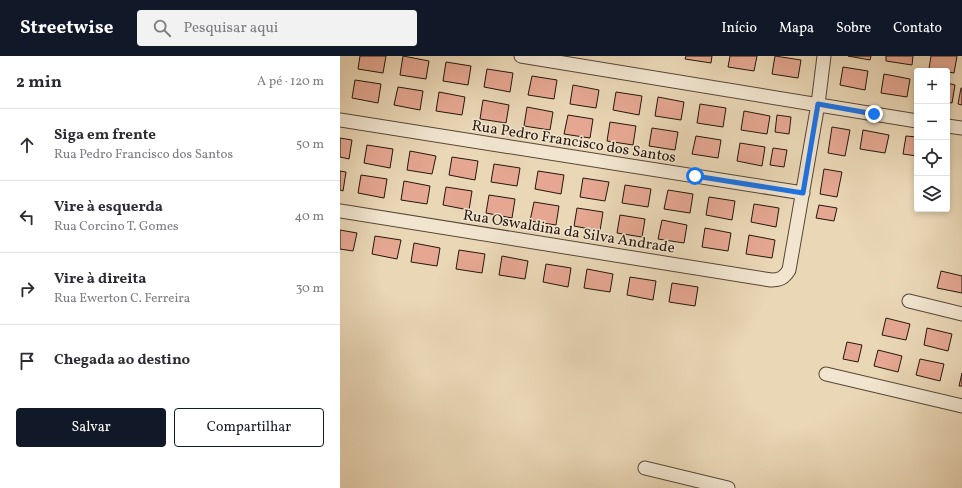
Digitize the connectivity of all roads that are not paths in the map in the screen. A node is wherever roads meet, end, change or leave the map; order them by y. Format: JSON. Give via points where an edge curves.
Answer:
{"nodes":[{"id":1,"x":521,"y":56,"type":"edge"},
{"id":2,"x":824,"y":56,"type":"edge"},
{"id":3,"x":818,"y":104,"type":"junction"},
{"id":4,"x":340,"y":120,"type":"edge"},
{"id":5,"x":914,"y":120,"type":"edge"},
{"id":6,"x":950,"y":126,"type":"edge"},
{"id":7,"x":962,"y":128,"type":"edge"},
{"id":8,"x":803,"y":193,"type":"junction"},
{"id":9,"x":340,"y":211,"type":"edge"},
{"id":10,"x":909,"y":301,"type":"dead end"},
{"id":11,"x":962,"y":314,"type":"edge"},
{"id":12,"x":826,"y":374,"type":"dead end"},
{"id":13,"x":962,"y":406,"type":"edge"},
{"id":14,"x":645,"y":468,"type":"dead end"},
{"id":15,"x":728,"y":488,"type":"edge"}],
"edges":[{"from":1,"to":3,"type":"street"},
{"from":2,"to":3,"type":"street"},
{"from":3,"to":5,"type":"street"},
{"from":3,"to":8,"type":"street"},
{"from":4,"to":8,"type":"street","name":"Rua Pedro Francisco dos Santos"},
{"from":6,"to":7,"type":"street"},
{"from":8,"to":9,"type":"street","name":"Rua Oswaldina da Silva Andrade","via":[[789,270],[779,280]]},
{"from":10,"to":11,"type":"street"},
{"from":12,"to":13,"type":"street"},
{"from":14,"to":15,"type":"street"}]}
